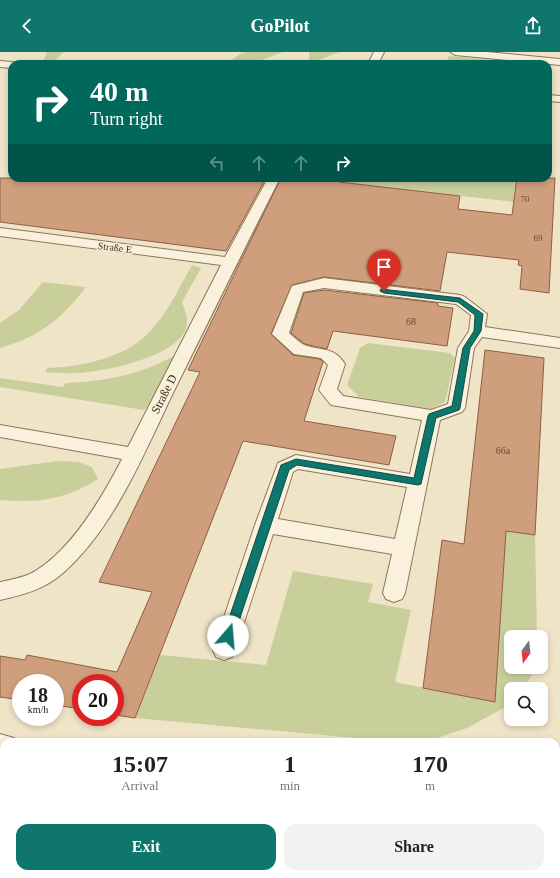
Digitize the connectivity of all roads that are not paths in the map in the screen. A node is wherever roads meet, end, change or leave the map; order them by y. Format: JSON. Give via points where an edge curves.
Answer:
{"nodes":[{"id":1,"x":455,"y":52,"type":"edge"},
{"id":2,"x":539,"y":60,"type":"edge"},
{"id":3,"x":272,"y":182,"type":"edge"},
{"id":4,"x":0,"y":232,"type":"edge"},
{"id":5,"x":230,"y":262,"type":"junction"},
{"id":6,"x":477,"y":331,"type":"junction"},
{"id":7,"x":560,"y":342,"type":"edge"},
{"id":8,"x":432,"y":416,"type":"junction"},
{"id":9,"x":0,"y":431,"type":"edge"},
{"id":10,"x":134,"y":455,"type":"junction"},
{"id":11,"x":418,"y":482,"type":"junction"},
{"id":12,"x":265,"y":526,"type":"junction"},
{"id":13,"x":404,"y":548,"type":"junction"},
{"id":14,"x":0,"y":590,"type":"edge"},
{"id":15,"x":394,"y":593,"type":"dead end"},
{"id":16,"x":224,"y":650,"type":"dead end"}],
"edges":[{"from":1,"to":2,"type":"lane"},
{"from":3,"to":5,"type":"lane","name":"Straße D"},
{"from":4,"to":5,"type":"lane","name":"Straße E"},
{"from":5,"to":10,"type":"lane","name":"Straße D"},
{"from":6,"to":7,"type":"lane"},
{"from":6,"to":8,"type":"lane","via":[[466,348],[456,408]]},
{"from":6,"to":8,"type":"lane","via":[[479,314],[460,300],[324,283],[297,289],[280,334],[300,350],[326,354],[337,364],[328,390],[337,401]]},
{"from":8,"to":11,"type":"lane"},
{"from":9,"to":10,"type":"lane"},
{"from":10,"to":14,"type":"lane","name":"Straße D","via":[[117,488],[73,550],[56,567],[25,586]]},
{"from":11,"to":12,"type":"lane","via":[[296,462],[285,468]]},
{"from":11,"to":13,"type":"lane"},
{"from":12,"to":13,"type":"lane"},
{"from":12,"to":16,"type":"lane"},
{"from":13,"to":15,"type":"lane"}]}
